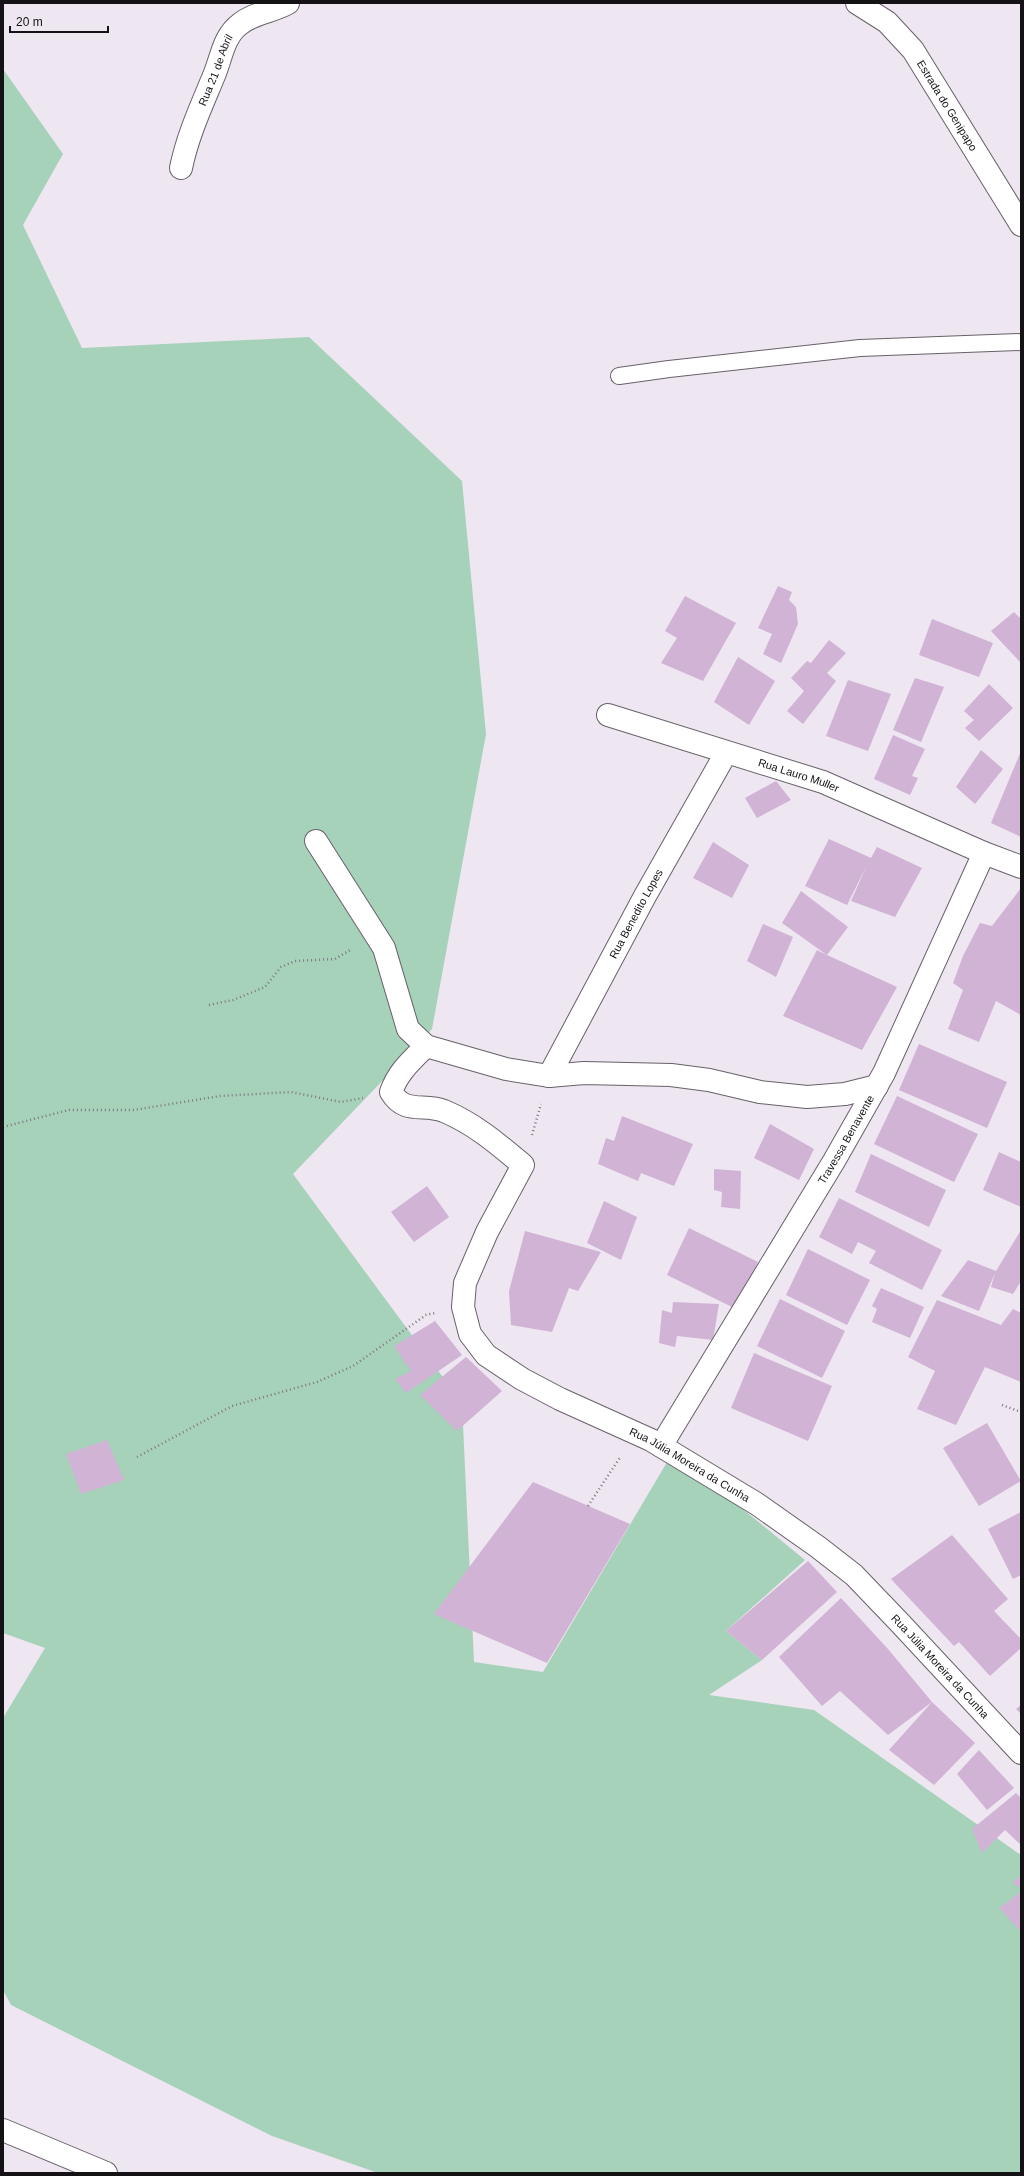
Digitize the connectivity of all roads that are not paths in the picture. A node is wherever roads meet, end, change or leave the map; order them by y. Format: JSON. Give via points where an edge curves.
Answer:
{"nodes":[{"id":1,"x":288,"y":3,"type":"edge"},
{"id":2,"x":857,"y":3,"type":"edge"},
{"id":3,"x":181,"y":168,"type":"dead end"},
{"id":4,"x":1021,"y":225,"type":"edge"},
{"id":5,"x":1021,"y":342,"type":"edge"},
{"id":6,"x":619,"y":376,"type":"dead end"},
{"id":7,"x":608,"y":714,"type":"dead end"},
{"id":8,"x":726,"y":753,"type":"junction"},
{"id":9,"x":316,"y":841,"type":"dead end"},
{"id":10,"x":984,"y":853,"type":"junction"},
{"id":11,"x":1021,"y":867,"type":"edge"},
{"id":12,"x":426,"y":1046,"type":"junction"},
{"id":13,"x":549,"y":1076,"type":"junction"},
{"id":14,"x":877,"y":1086,"type":"junction"},
{"id":15,"x":661,"y":1446,"type":"junction"},
{"id":16,"x":1021,"y":1753,"type":"edge"},
{"id":17,"x":3,"y":2130,"type":"edge"},
{"id":18,"x":106,"y":2173,"type":"edge"}],
"edges":[{"from":1,"to":3,"type":"street","name":"Rua 21 de Abril","via":[[240,24],[227,38],[185,146]]},
{"from":2,"to":4,"type":"street","name":"Estrada do Genipapo","via":[[887,22],[912,50]]},
{"from":5,"to":6,"type":"lane","via":[[860,348]]},
{"from":7,"to":8,"type":"street","name":"Rua Lauro Muller"},
{"from":8,"to":10,"type":"street","name":"Rua Lauro Muller","via":[[823,782]]},
{"from":8,"to":13,"type":"street","name":"Rua Benedito Lopes","via":[[645,896]]},
{"from":9,"to":12,"type":"street","via":[[384,948],[408,1029]]},
{"from":10,"to":11,"type":"street"},
{"from":10,"to":14,"type":"street","name":"Travessa Benavente"},
{"from":12,"to":13,"type":"street","via":[[498,1068]]},
{"from":12,"to":15,"type":"street","name":"Rua Júlia Moreira da Cunha","via":[[402,1069],[395,1081],[391,1092],[397,1101],[403,1105],[442,1110],[466,1121],[523,1164],[487,1232],[465,1283],[463,1308],[470,1334],[486,1355],[522,1379]]},
{"from":13,"to":14,"type":"street","via":[[584,1073],[671,1075],[709,1080],[760,1092],[807,1097],[845,1094]]},
{"from":14,"to":15,"type":"street","name":"Travessa Benavente"},
{"from":15,"to":16,"type":"street","name":"Rua Júlia Moreira da Cunha","via":[[757,1504],[854,1575]]},
{"from":17,"to":18,"type":"street"}]}
